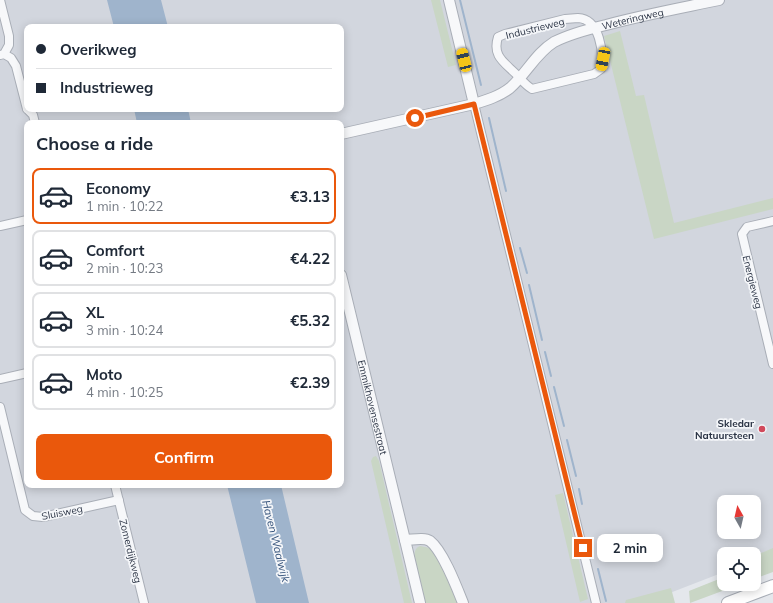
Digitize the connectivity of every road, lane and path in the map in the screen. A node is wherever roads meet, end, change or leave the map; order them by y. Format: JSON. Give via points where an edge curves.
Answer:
{"nodes":[{"id":1,"x":0,"y":0,"type":"edge"},
{"id":2,"x":449,"y":0,"type":"edge"},
{"id":3,"x":719,"y":0,"type":"edge"},
{"id":4,"x":593,"y":28,"type":"junction"},
{"id":5,"x":2,"y":54,"type":"edge"},
{"id":6,"x":519,"y":78,"type":"junction"},
{"id":7,"x":24,"y":97,"type":"edge"},
{"id":8,"x":474,"y":104,"type":"junction"},
{"id":9,"x":344,"y":133,"type":"edge"},
{"id":10,"x":24,"y":221,"type":"edge"},
{"id":11,"x":773,"y":221,"type":"edge"},
{"id":12,"x":0,"y":226,"type":"edge"},
{"id":13,"x":344,"y":287,"type":"edge"},
{"id":14,"x":773,"y":364,"type":"edge"},
{"id":15,"x":24,"y":373,"type":"edge"},
{"id":16,"x":0,"y":379,"type":"edge"},
{"id":17,"x":0,"y":407,"type":"edge"},
{"id":18,"x":116,"y":488,"type":"edge"},
{"id":19,"x":118,"y":500,"type":"junction"},
{"id":20,"x":405,"y":540,"type":"junction"},
{"id":21,"x":773,"y":586,"type":"edge"},
{"id":22,"x":144,"y":603,"type":"edge"},
{"id":23,"x":420,"y":603,"type":"edge"},
{"id":24,"x":463,"y":603,"type":"edge"},
{"id":25,"x":596,"y":603,"type":"edge"},
{"id":26,"x":728,"y":603,"type":"edge"}],
"edges":[{"from":1,"to":5,"type":"street","via":[[9,36],[9,45]]},
{"from":2,"to":8,"type":"street"},
{"from":3,"to":4,"type":"street","name":"Weteringweg"},
{"from":4,"to":6,"type":"street","name":"Industrieweg","via":[[550,45]]},
{"from":4,"to":6,"type":"street","name":"Industrieweg","via":[[598,34],[603,59],[601,69],[594,74],[532,89]]},
{"from":4,"to":6,"type":"street","name":"Industrieweg","via":[[583,18],[578,18],[498,37],[496,45],[500,59]]},
{"from":5,"to":7,"type":"street","via":[[11,58],[16,66]]},
{"from":6,"to":8,"type":"street","name":"Industrieweg","via":[[509,89],[492,99]]},
{"from":8,"to":9,"type":"street","name":"Industrieweg"},
{"from":8,"to":25,"type":"street"},
{"from":10,"to":12,"type":"street"},
{"from":11,"to":14,"type":"street","name":"Energieweg","via":[[747,227],[742,234]]},
{"from":13,"to":20,"type":"street","name":"Emmikhovensestraat"},
{"from":15,"to":16,"type":"street"},
{"from":17,"to":19,"type":"street","name":"Sluisweg","via":[[25,510],[33,516],[43,517]]},
{"from":18,"to":19,"type":"street"},
{"from":19,"to":22,"type":"street","name":"Zomerdijkweg"},
{"from":20,"to":23,"type":"street","name":"Emmikhovensestraat"},
{"from":20,"to":24,"type":"street","via":[[424,540],[433,545],[445,562]]},
{"from":21,"to":26,"type":"main road"}]}
